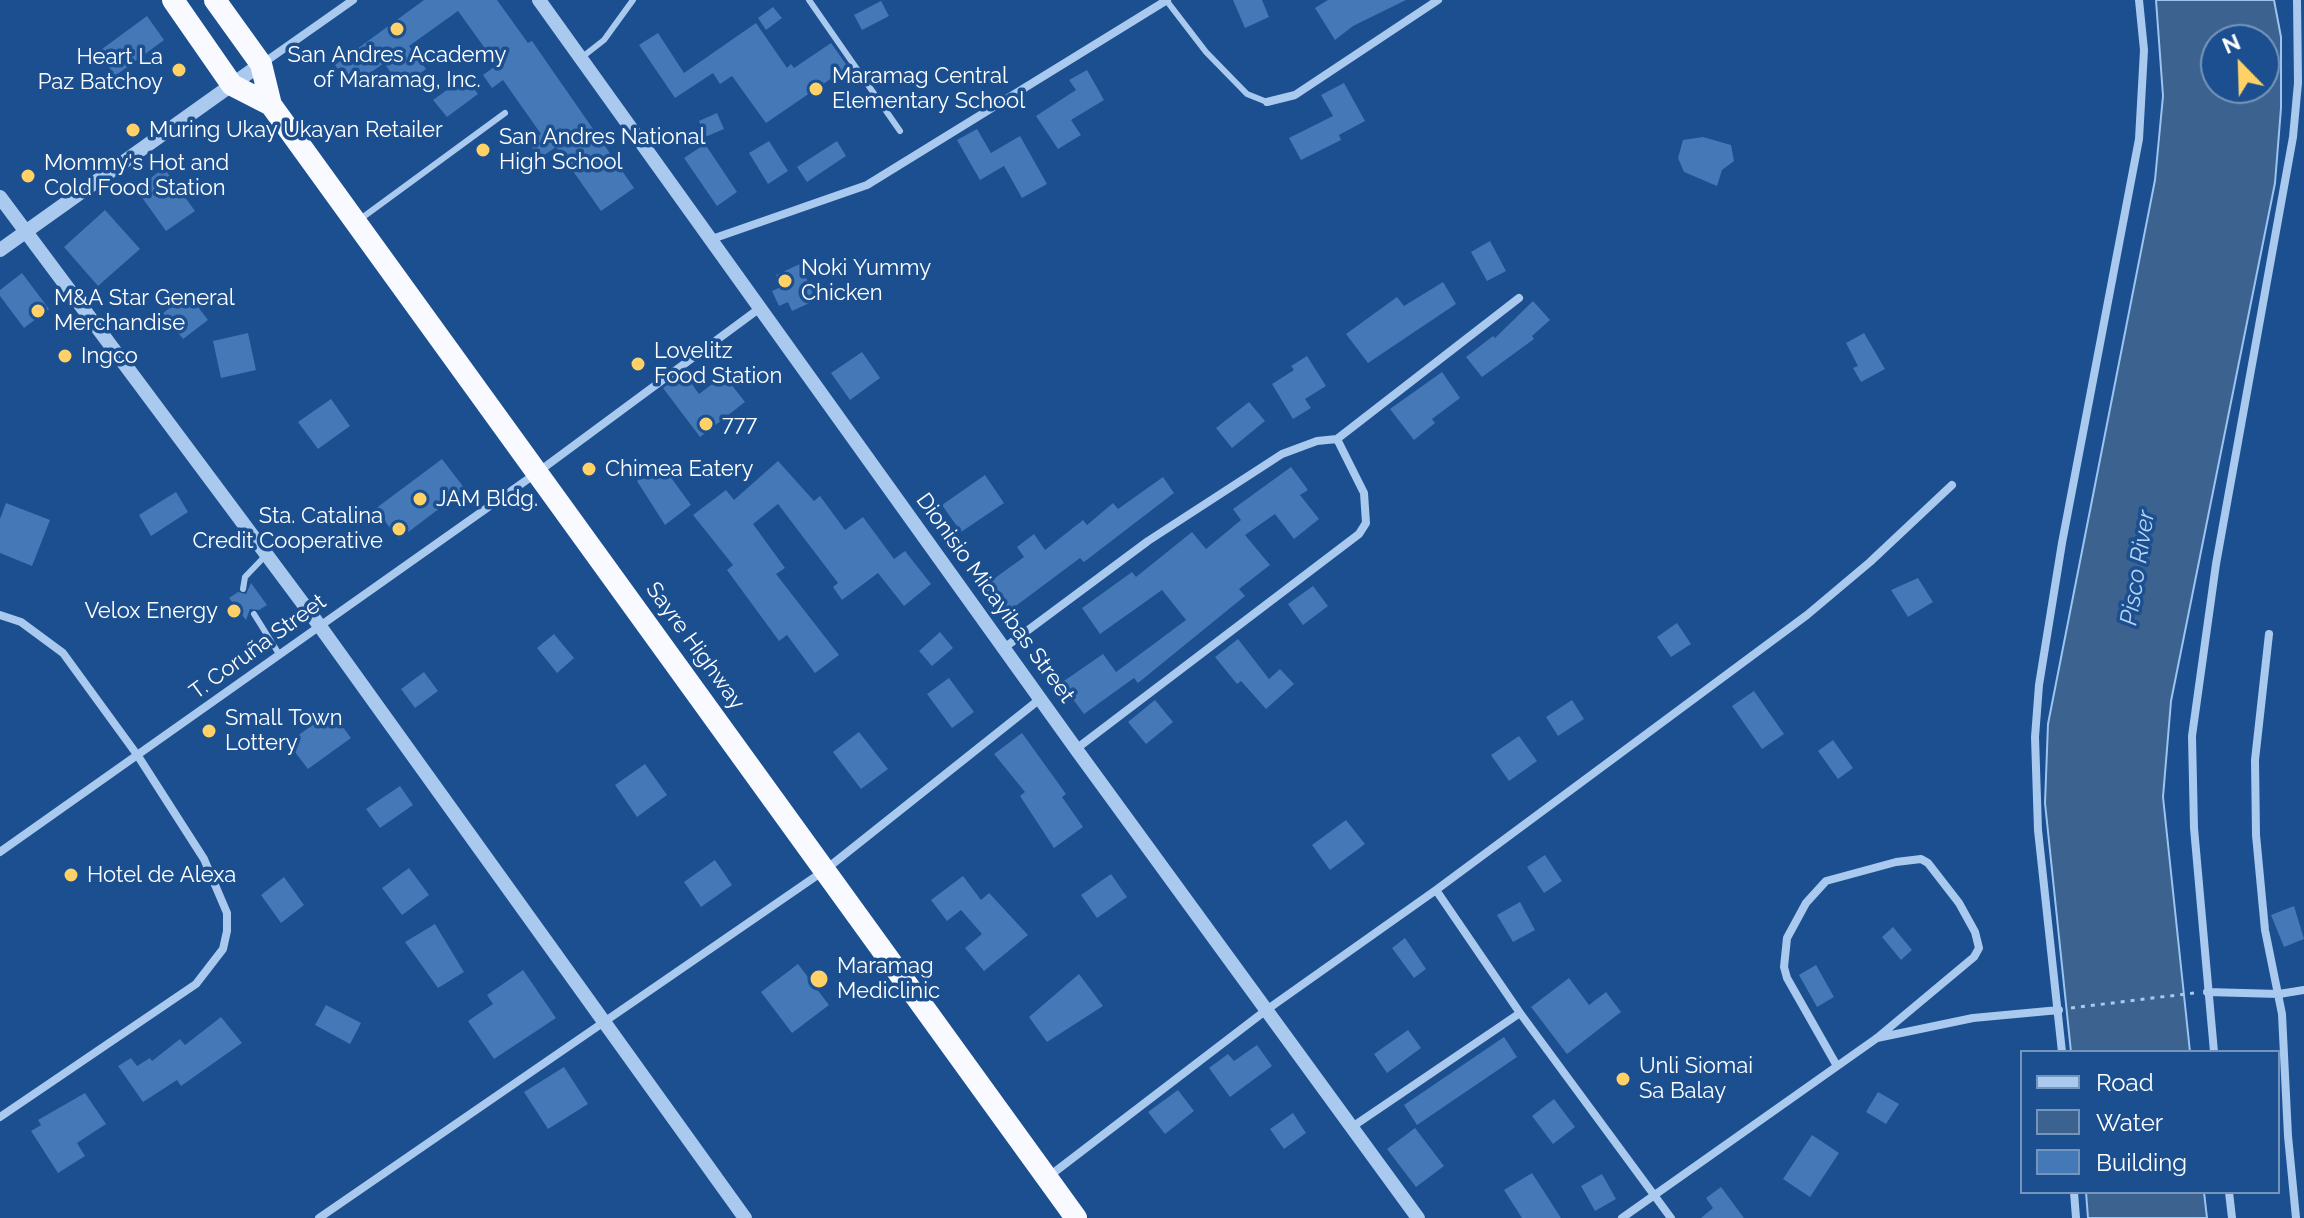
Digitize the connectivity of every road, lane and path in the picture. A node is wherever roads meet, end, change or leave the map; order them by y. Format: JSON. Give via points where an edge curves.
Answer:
{"nodes":[{"id":1,"x":173,"y":0,"type":"edge"},
{"id":2,"x":215,"y":0,"type":"edge"},
{"id":3,"x":353,"y":0,"type":"edge"},
{"id":4,"x":539,"y":0,"type":"edge"},
{"id":5,"x":633,"y":0,"type":"edge"},
{"id":6,"x":809,"y":0,"type":"edge"},
{"id":7,"x":1166,"y":0,"type":"edge"},
{"id":8,"x":1438,"y":0,"type":"edge"},
{"id":9,"x":2139,"y":0,"type":"edge"},
{"id":10,"x":2297,"y":0,"type":"edge"},
{"id":11,"x":581,"y":58,"type":"junction"},
{"id":12,"x":261,"y":64,"type":"junction"},
{"id":13,"x":232,"y":85,"type":"junction"},
{"id":14,"x":1267,"y":102,"type":"joint"},
{"id":15,"x":271,"y":105,"type":"junction"},
{"id":16,"x":505,"y":113,"type":"dead end"},
{"id":17,"x":900,"y":131,"type":"dead end"},
{"id":18,"x":0,"y":197,"type":"edge"},
{"id":19,"x":356,"y":222,"type":"junction"},
{"id":20,"x":26,"y":231,"type":"junction"},
{"id":21,"x":712,"y":239,"type":"junction"},
{"id":22,"x":0,"y":250,"type":"edge"},
{"id":23,"x":1519,"y":298,"type":"dead end"},
{"id":24,"x":760,"y":308,"type":"junction"},
{"id":25,"x":1337,"y":439,"type":"junction"},
{"id":26,"x":538,"y":472,"type":"junction"},
{"id":27,"x":1952,"y":485,"type":"dead end"},
{"id":28,"x":267,"y":554,"type":"junction"},
{"id":29,"x":243,"y":589,"type":"dead end"},
{"id":30,"x":254,"y":614,"type":"dead end"},
{"id":31,"x":0,"y":615,"type":"edge"},
{"id":32,"x":319,"y":625,"type":"junction"},
{"id":33,"x":2269,"y":634,"type":"dead end"},
{"id":34,"x":1004,"y":648,"type":"junction"},
{"id":35,"x":279,"y":654,"type":"junction"},
{"id":36,"x":1040,"y":699,"type":"junction"},
{"id":37,"x":1076,"y":749,"type":"junction"},
{"id":38,"x":138,"y":756,"type":"junction"},
{"id":39,"x":0,"y":852,"type":"edge"},
{"id":40,"x":825,"y":870,"type":"junction"},
{"id":41,"x":1436,"y":890,"type":"junction"},
{"id":42,"x":2304,"y":990,"type":"edge"},
{"id":43,"x":2204,"y":992,"type":"junction"},
{"id":44,"x":2279,"y":994,"type":"junction"},
{"id":45,"x":2062,"y":1010,"type":"junction"},
{"id":46,"x":1265,"y":1011,"type":"junction"},
{"id":47,"x":1520,"y":1013,"type":"junction"},
{"id":48,"x":604,"y":1024,"type":"junction"},
{"id":49,"x":1877,"y":1038,"type":"junction"},
{"id":50,"x":2062,"y":1050,"type":"edge"},
{"id":51,"x":2214,"y":1050,"type":"edge"},
{"id":52,"x":1837,"y":1066,"type":"junction"},
{"id":53,"x":0,"y":1117,"type":"edge"},
{"id":54,"x":1352,"y":1127,"type":"junction"},
{"id":55,"x":1047,"y":1178,"type":"junction"},
{"id":56,"x":2074,"y":1194,"type":"edge"},
{"id":57,"x":2229,"y":1194,"type":"edge"},
{"id":58,"x":1655,"y":1195,"type":"junction"},
{"id":59,"x":319,"y":1218,"type":"edge"},
{"id":60,"x":745,"y":1218,"type":"edge"},
{"id":61,"x":1076,"y":1218,"type":"edge"},
{"id":62,"x":1418,"y":1218,"type":"edge"},
{"id":63,"x":1622,"y":1218,"type":"edge"},
{"id":64,"x":1671,"y":1218,"type":"edge"},
{"id":65,"x":2076,"y":1218,"type":"edge"},
{"id":66,"x":2232,"y":1218,"type":"edge"},
{"id":67,"x":2296,"y":1218,"type":"edge"}],
"edges":[{"from":1,"to":13,"type":"highway","name":"Sayre Highway"},
{"from":2,"to":12,"type":"highway","name":"Sayre Highway"},
{"from":3,"to":12,"type":"street"},
{"from":4,"to":11,"type":"street","name":"Dionisio Micayibas Street"},
{"from":5,"to":11,"type":"lane","via":[[604,40]]},
{"from":6,"to":17,"type":"lane"},
{"from":7,"to":14,"type":"lane","via":[[1247,94]]},
{"from":7,"to":21,"type":"street","via":[[867,185]]},
{"from":8,"to":14,"type":"street","via":[[1295,95]]},
{"from":9,"to":45,"type":"street","via":[[2144,50],[2139,139],[2039,685],[2034,781]]},
{"from":10,"to":43,"type":"street","via":[[2293,137],[2216,564],[2192,736]]},
{"from":11,"to":21,"type":"street","name":"Dionisio Micayibas Street"},
{"from":12,"to":13,"type":"street"},
{"from":12,"to":15,"type":"highway","name":"Sayre Highway"},
{"from":13,"to":15,"type":"highway","name":"Sayre Highway"},
{"from":13,"to":20,"type":"street"},
{"from":15,"to":19,"type":"highway","name":"Sayre Highway"},
{"from":16,"to":19,"type":"lane"},
{"from":18,"to":20,"type":"street"},
{"from":19,"to":26,"type":"highway","name":"Sayre Highway"},
{"from":20,"to":22,"type":"street"},
{"from":20,"to":28,"type":"street"},
{"from":21,"to":24,"type":"street","name":"Dionisio Micayibas Street"},
{"from":23,"to":25,"type":"street"},
{"from":24,"to":26,"type":"street","name":"T. Coruña Street"},
{"from":24,"to":34,"type":"street","name":"Dionisio Micayibas Street"},
{"from":25,"to":34,"type":"street","via":[[1282,454],[1136,549]]},
{"from":25,"to":37,"type":"street","via":[[1364,493],[1366,523],[1359,534]]},
{"from":26,"to":32,"type":"street","name":"T. Coruña Street"},
{"from":26,"to":40,"type":"highway","name":"Sayre Highway"},
{"from":27,"to":41,"type":"street","via":[[1807,615]]},
{"from":28,"to":29,"type":"lane","via":[[245,577]]},
{"from":28,"to":32,"type":"street"},
{"from":30,"to":35,"type":"lane"},
{"from":31,"to":38,"type":"street","via":[[21,622],[63,653]]},
{"from":32,"to":35,"type":"street","name":"T. Coruña Street"},
{"from":32,"to":48,"type":"street"},
{"from":33,"to":44,"type":"street","via":[[2255,760],[2256,835],[2265,930]]},
{"from":34,"to":36,"type":"street","name":"Dionisio Micayibas Street"},
{"from":35,"to":38,"type":"street","name":"T. Coruña Street"},
{"from":36,"to":37,"type":"street","name":"Dionisio Micayibas Street"},
{"from":36,"to":40,"type":"street"},
{"from":37,"to":46,"type":"street","name":"Dionisio Micayibas Street"},
{"from":38,"to":39,"type":"street","name":"T. Coruña Street"},
{"from":38,"to":53,"type":"street","via":[[218,887],[227,913],[223,949],[196,984]]},
{"from":40,"to":48,"type":"street"},
{"from":40,"to":55,"type":"highway","name":"Sayre Highway"},
{"from":41,"to":46,"type":"street"},
{"from":41,"to":47,"type":"street"},
{"from":42,"to":44,"type":"street"},
{"from":43,"to":44,"type":"street"},
{"from":43,"to":45,"type":"path"},
{"from":43,"to":51,"type":"street"},
{"from":44,"to":67,"type":"street"},
{"from":45,"to":49,"type":"street","via":[[1973,1018]]},
{"from":45,"to":50,"type":"street"},
{"from":46,"to":54,"type":"street","name":"Dionisio Micayibas Street"},
{"from":46,"to":55,"type":"street"},
{"from":47,"to":54,"type":"street"},
{"from":47,"to":58,"type":"street"},
{"from":48,"to":59,"type":"street"},
{"from":48,"to":60,"type":"street"},
{"from":49,"to":52,"type":"street"},
{"from":49,"to":52,"type":"street","via":[[1979,948],[1959,903],[1921,859],[1826,881],[1806,903],[1787,938],[1787,978]]},
{"from":52,"to":58,"type":"street"},
{"from":54,"to":62,"type":"street","name":"Dionisio Micayibas Street"},
{"from":55,"to":61,"type":"highway","name":"Sayre Highway"},
{"from":56,"to":65,"type":"street"},
{"from":57,"to":66,"type":"street"},
{"from":58,"to":63,"type":"street"},
{"from":58,"to":64,"type":"street"}]}
